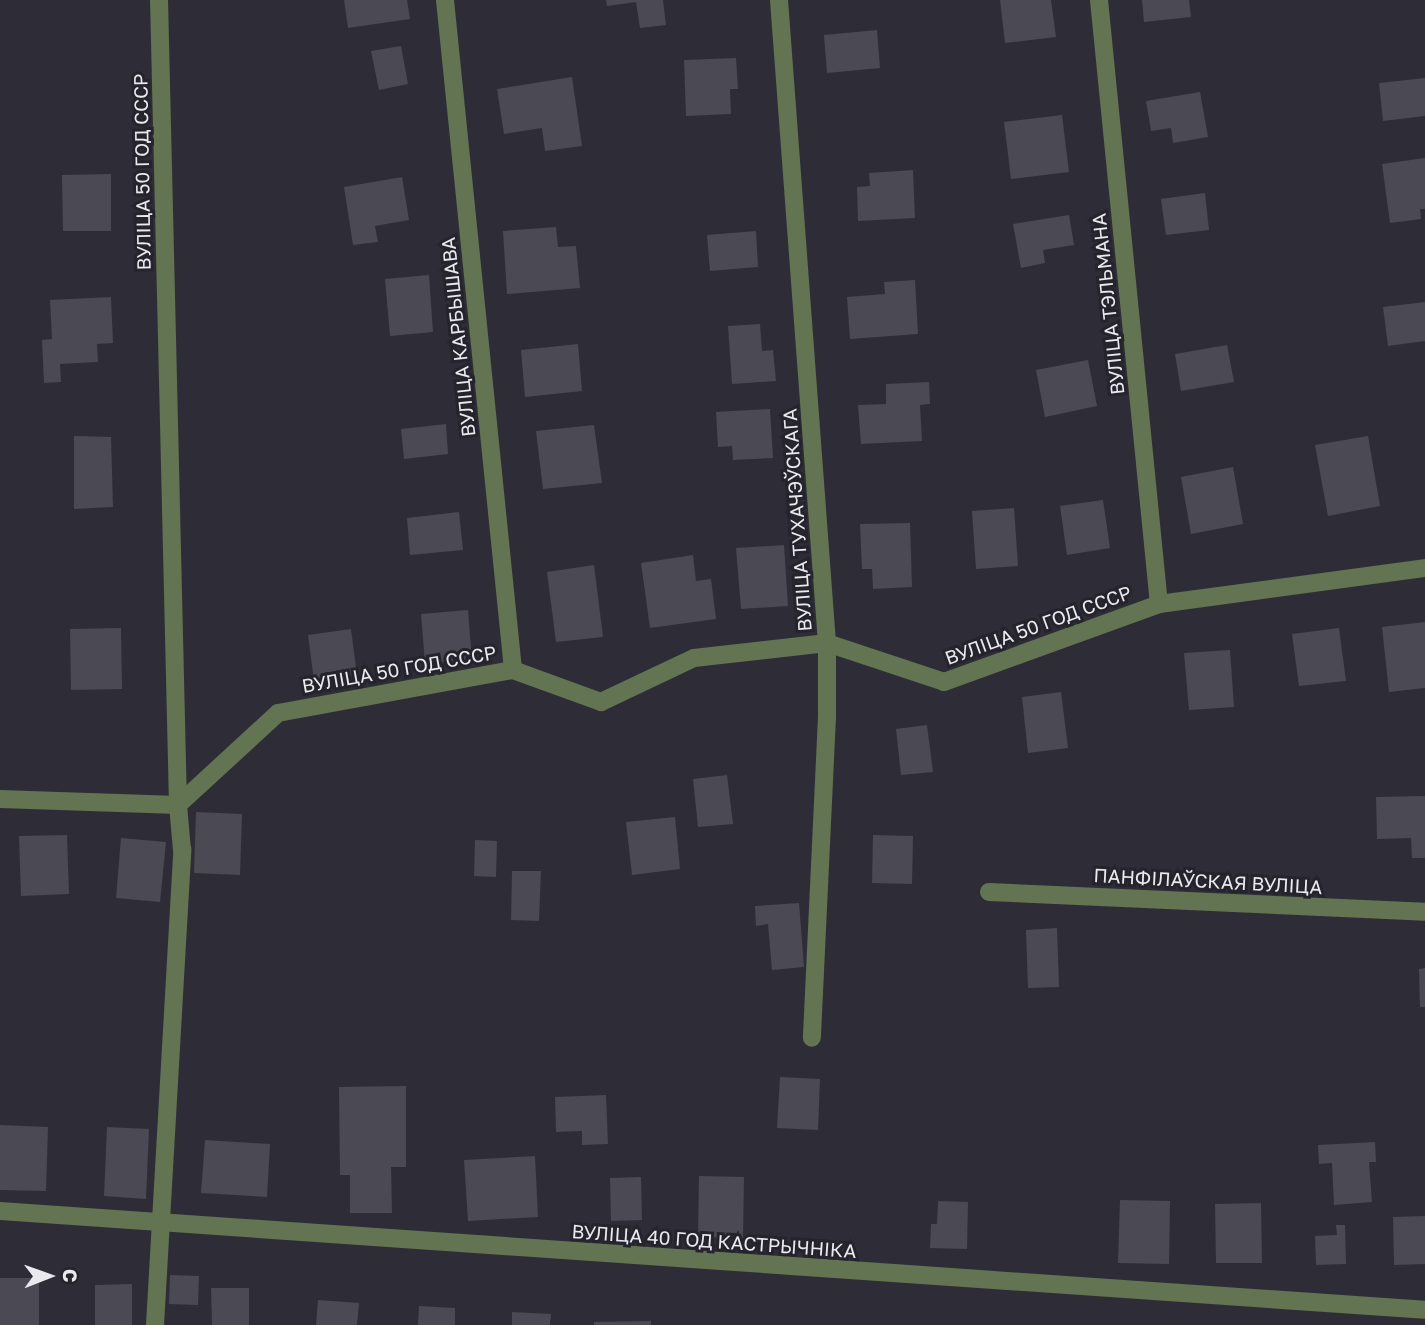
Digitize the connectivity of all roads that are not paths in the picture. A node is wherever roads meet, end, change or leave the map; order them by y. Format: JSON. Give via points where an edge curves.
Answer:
{"nodes":[{"id":1,"x":159,"y":0,"type":"edge"},
{"id":2,"x":445,"y":0,"type":"edge"},
{"id":3,"x":779,"y":0,"type":"edge"},
{"id":4,"x":1099,"y":0,"type":"edge"},
{"id":5,"x":1425,"y":568,"type":"edge"},
{"id":6,"x":1159,"y":604,"type":"junction"},
{"id":7,"x":827,"y":643,"type":"junction"},
{"id":8,"x":513,"y":670,"type":"junction"},
{"id":9,"x":0,"y":799,"type":"edge"},
{"id":10,"x":178,"y":805,"type":"junction"},
{"id":11,"x":989,"y":892,"type":"dead end"},
{"id":12,"x":1425,"y":912,"type":"edge"},
{"id":13,"x":812,"y":1038,"type":"dead end"},
{"id":14,"x":0,"y":1211,"type":"edge"},
{"id":15,"x":161,"y":1224,"type":"junction"},
{"id":16,"x":1425,"y":1310,"type":"edge"},
{"id":17,"x":155,"y":1325,"type":"edge"}],
"edges":[{"from":1,"to":10,"type":"street","name":"ВУЛІЦА 50 ГОД СССР"},
{"from":2,"to":8,"type":"street","name":"ВУЛІЦА КАРБЫШАВА"},
{"from":3,"to":7,"type":"street","name":"ВУЛІЦА ТУХАЧЭЎСКАГА"},
{"from":4,"to":6,"type":"street","name":"ВУЛІЦА ТЭЛЬМАНА"},
{"from":5,"to":6,"type":"street","name":"ВУЛІЦА 50 ГОД СССР"},
{"from":6,"to":7,"type":"street","name":"ВУЛІЦА 50 ГОД СССР","via":[[944,682]]},
{"from":7,"to":8,"type":"street","name":"ВУЛІЦА 50 ГОД СССР","via":[[694,658],[601,702]]},
{"from":7,"to":13,"type":"street","name":"ВУЛІЦА ТУХАЧЭЎСКАГА"},
{"from":8,"to":10,"type":"street","name":"ВУЛІЦА 50 ГОД СССР","via":[[278,713]]},
{"from":9,"to":10,"type":"street"},
{"from":10,"to":15,"type":"street","via":[[182,850]]},
{"from":11,"to":12,"type":"street","name":"ПАНФІЛАЎСКАЯ ВУЛІЦА"},
{"from":14,"to":15,"type":"street","name":"ВУЛІЦА 40 ГОД КАСТРЫЧНІКА"},
{"from":15,"to":16,"type":"street","name":"ВУЛІЦА 40 ГОД КАСТРЫЧНІКА"},
{"from":15,"to":17,"type":"street"}]}
